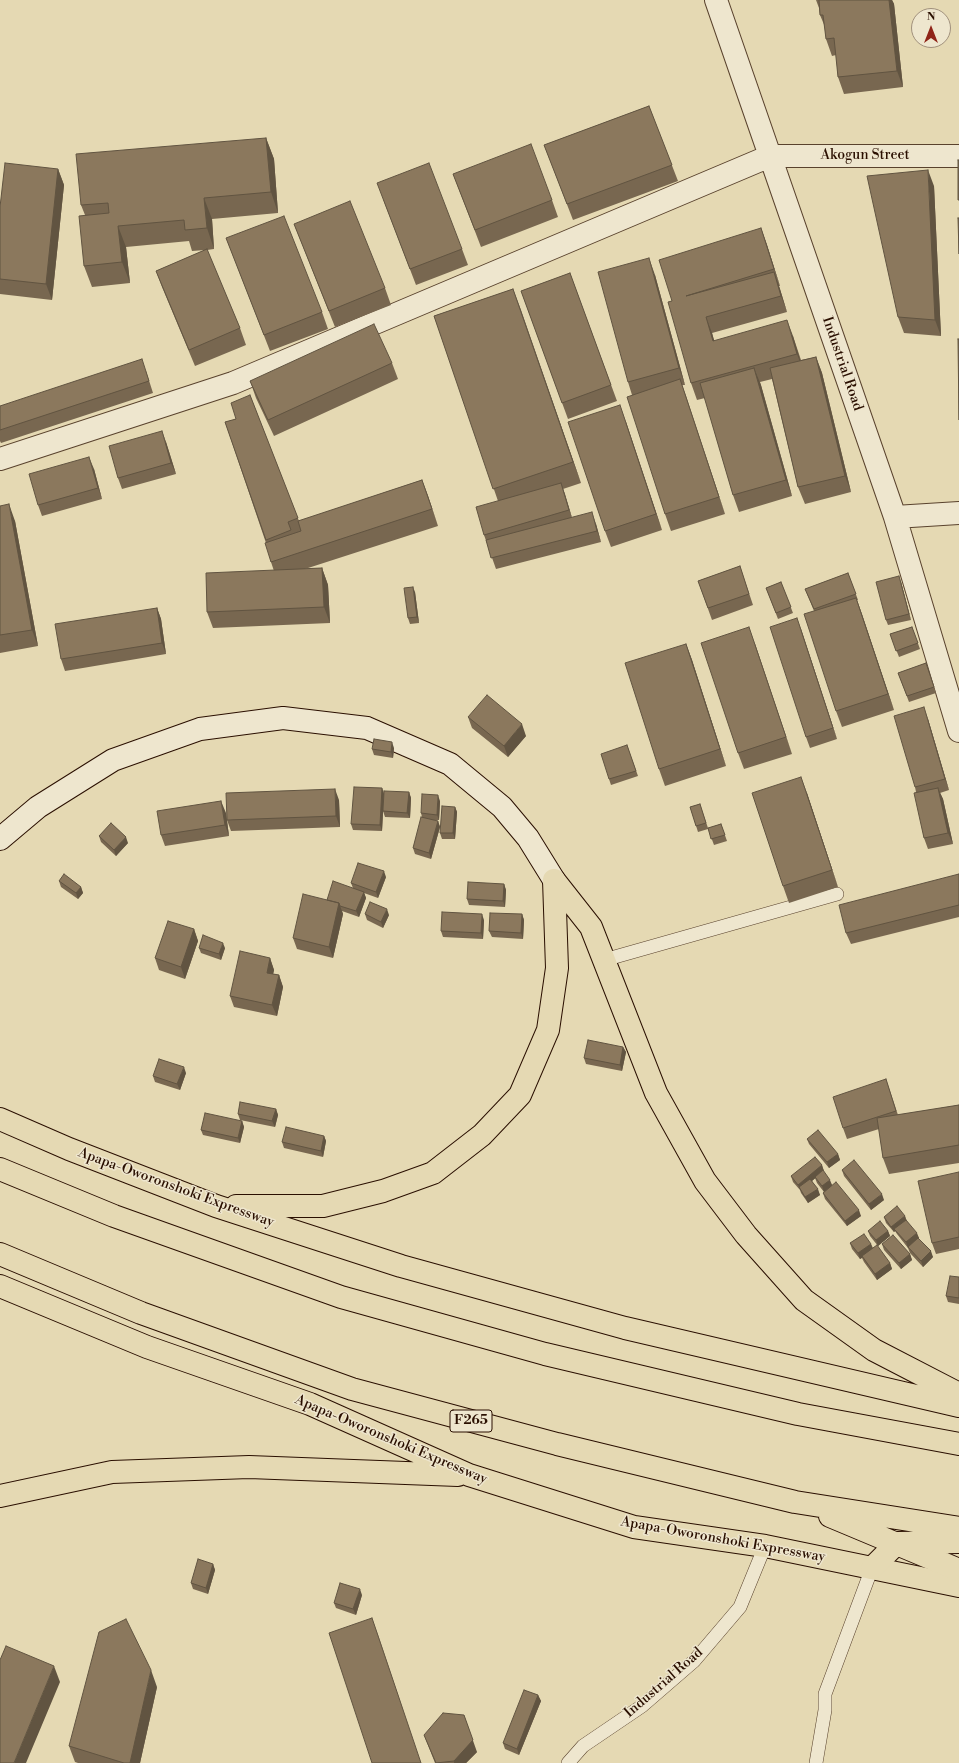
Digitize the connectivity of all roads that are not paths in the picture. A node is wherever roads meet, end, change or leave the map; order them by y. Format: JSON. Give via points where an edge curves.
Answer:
{"nodes":[{"id":1,"x":716,"y":0,"type":"edge"},
{"id":2,"x":770,"y":156,"type":"junction"},
{"id":3,"x":959,"y":156,"type":"edge"},
{"id":4,"x":0,"y":459,"type":"edge"},
{"id":5,"x":959,"y":513,"type":"edge"},
{"id":6,"x":895,"y":517,"type":"junction"},
{"id":7,"x":959,"y":731,"type":"edge"},
{"id":8,"x":0,"y":839,"type":"edge"},
{"id":9,"x":554,"y":880,"type":"junction"},
{"id":10,"x":837,"y":894,"type":"dead end"},
{"id":11,"x":604,"y":960,"type":"junction"},
{"id":12,"x":0,"y":1119,"type":"edge"},
{"id":13,"x":0,"y":1169,"type":"edge"},
{"id":14,"x":216,"y":1206,"type":"junction"},
{"id":15,"x":0,"y":1254,"type":"edge"},
{"id":16,"x":0,"y":1286,"type":"edge"},
{"id":17,"x":959,"y":1394,"type":"edge"},
{"id":18,"x":959,"y":1406,"type":"edge"},
{"id":19,"x":959,"y":1444,"type":"edge"},
{"id":20,"x":469,"y":1475,"type":"junction"},
{"id":21,"x":0,"y":1496,"type":"edge"},
{"id":22,"x":795,"y":1502,"type":"junction"},
{"id":23,"x":959,"y":1528,"type":"edge"},
{"id":24,"x":959,"y":1542,"type":"edge"},
{"id":25,"x":896,"y":1543,"type":"junction"},
{"id":26,"x":765,"y":1546,"type":"junction"},
{"id":27,"x":872,"y":1568,"type":"junction"},
{"id":28,"x":959,"y":1570,"type":"edge"},
{"id":29,"x":959,"y":1586,"type":"edge"},
{"id":30,"x":568,"y":1763,"type":"edge"},
{"id":31,"x":816,"y":1763,"type":"edge"}],
"edges":[{"from":1,"to":2,"type":"street","name":"Industrial Road"},
{"from":2,"to":3,"type":"street","name":"Akogun Street"},
{"from":2,"to":4,"type":"street","via":[[233,383]]},
{"from":2,"to":6,"type":"street","name":"Industrial Road"},
{"from":5,"to":6,"type":"street"},
{"from":6,"to":7,"type":"street","name":"Industrial Road"},
{"from":8,"to":9,"type":"street","via":[[38,807],[113,760],[200,730],[283,718],[367,728],[450,764],[502,807],[528,838]]},
{"from":9,"to":11,"type":"main road","via":[[591,927]]},
{"from":9,"to":14,"type":"main road","via":[[557,968],[548,1030],[520,1095],[482,1135],[433,1173],[383,1192],[323,1206]]},
{"from":10,"to":11,"type":"lane"},
{"from":11,"to":17,"type":"main road","via":[[656,1093],[705,1181],[746,1236],[804,1300],[874,1350]]},
{"from":12,"to":14,"type":"main road","name":"Apapa-Oworonshoki Expressway","via":[[69,1149]]},
{"from":13,"to":19,"type":"main road","via":[[114,1216],[341,1297],[552,1356],[798,1414]]},
{"from":14,"to":18,"type":"main road","name":"Apapa-Oworonshoki Expressway","via":[[401,1266],[624,1328]]},
{"from":15,"to":22,"type":"main road","name":"Apapa-Oworonshoki Expressway","number":"F265","via":[[141,1313],[352,1389],[557,1444]]},
{"from":16,"to":20,"type":"main road","name":"Apapa-Oworonshoki Expressway","via":[[147,1347],[310,1404]]},
{"from":20,"to":21,"type":"main road","via":[[249,1467],[112,1472]]},
{"from":20,"to":26,"type":"main road","name":"Apapa-Oworonshoki Expressway","via":[[634,1527]]},
{"from":22,"to":23,"type":"main road","name":"Apapa-Oworonshoki Expressway","number":"F265"},
{"from":22,"to":25,"type":"main road"},
{"from":24,"to":25,"type":"main road"},
{"from":25,"to":27,"type":"main road"},
{"from":25,"to":28,"type":"main road"},
{"from":26,"to":27,"type":"main road","name":"Apapa-Oworonshoki Expressway"},
{"from":26,"to":30,"type":"lane","name":"Industrial Road","via":[[740,1607],[694,1661],[642,1706],[582,1746]]},
{"from":27,"to":29,"type":"main road","name":"Apapa-Oworonshoki Expressway"},
{"from":27,"to":31,"type":"lane","via":[[825,1694],[825,1710]]}]}
